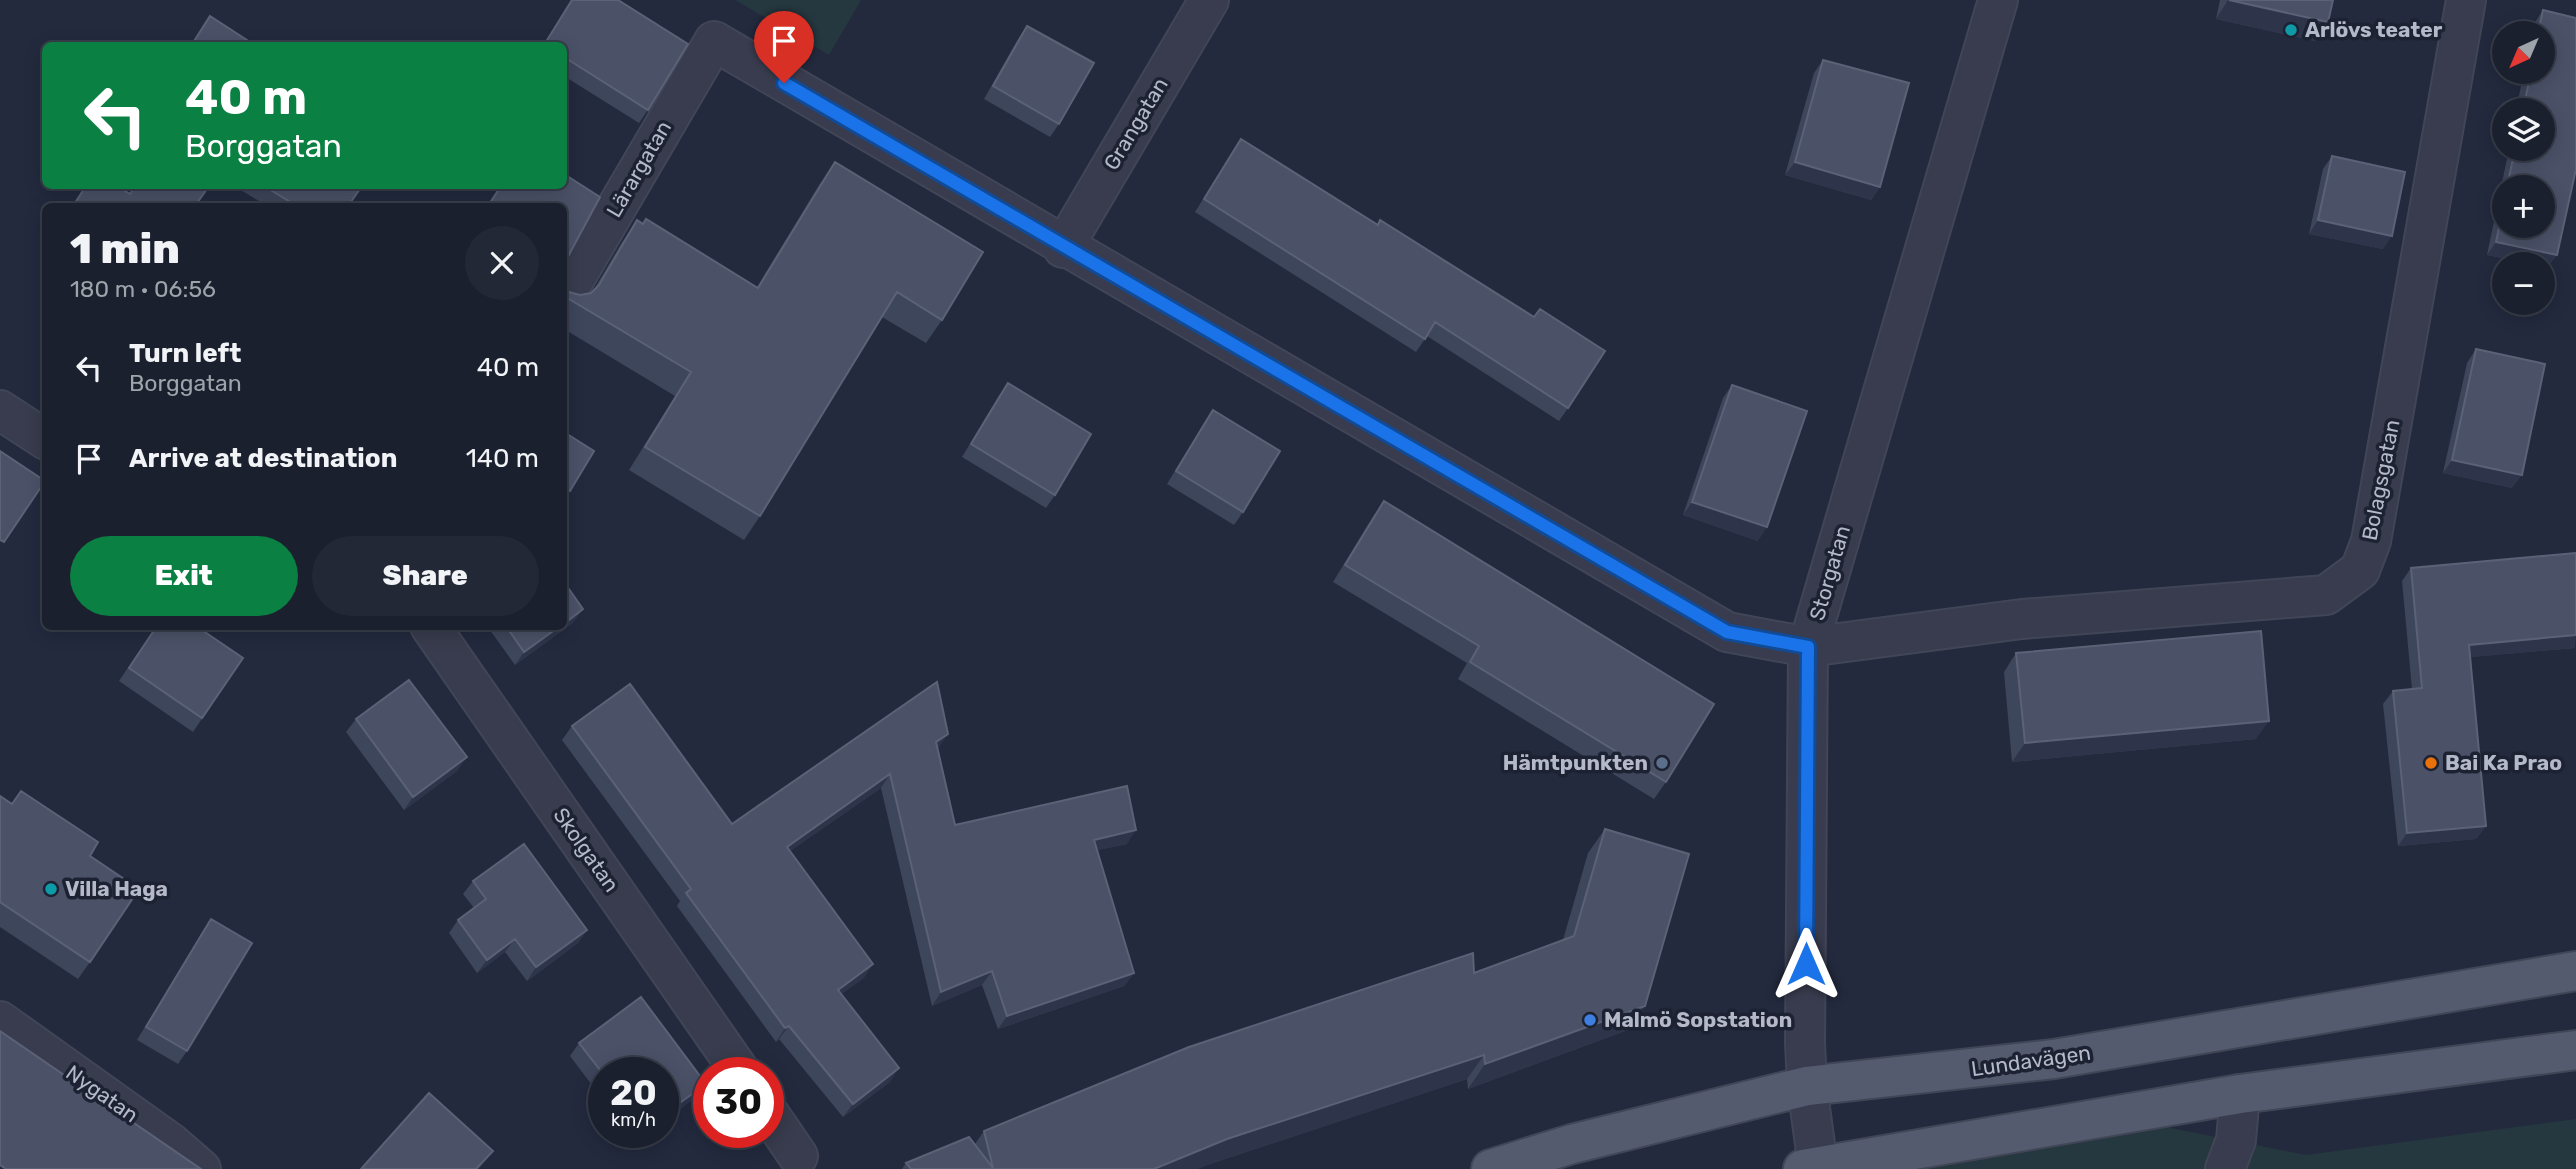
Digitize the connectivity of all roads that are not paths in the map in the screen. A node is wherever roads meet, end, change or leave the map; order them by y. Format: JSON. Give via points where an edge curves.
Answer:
{"nodes":[{"id":1,"x":1209,"y":0,"type":"edge"},
{"id":2,"x":1998,"y":0,"type":"edge"},
{"id":3,"x":2466,"y":0,"type":"edge"},
{"id":4,"x":714,"y":41,"type":"joint"},
{"id":5,"x":1063,"y":247,"type":"junction"},
{"id":6,"x":567,"y":292,"type":"edge"},
{"id":7,"x":0,"y":410,"type":"edge"},
{"id":8,"x":42,"y":437,"type":"edge"},
{"id":9,"x":433,"y":630,"type":"edge"},
{"id":10,"x":1808,"y":647,"type":"junction"},
{"id":11,"x":2576,"y":971,"type":"edge"},
{"id":12,"x":0,"y":1021,"type":"edge"},
{"id":13,"x":2576,"y":1050,"type":"edge"},
{"id":14,"x":730,"y":1057,"type":"edge"},
{"id":15,"x":1807,"y":1086,"type":"junction"},
{"id":16,"x":2240,"y":1094,"type":"junction"},
{"id":17,"x":784,"y":1135,"type":"edge"},
{"id":18,"x":798,"y":1156,"type":"dead end"},
{"id":19,"x":1810,"y":1167,"type":"edge"},
{"id":20,"x":201,"y":1169,"type":"edge"},
{"id":21,"x":1491,"y":1169,"type":"edge"},
{"id":22,"x":2225,"y":1169,"type":"edge"}],
"edges":[{"from":1,"to":5,"type":"street","name":"Grangatan"},
{"from":2,"to":10,"type":"street","name":"Storgatan"},
{"from":3,"to":10,"type":"street","name":"Bolagsgatan","via":[[2371,541],[2360,570],[2326,595],[2022,619]]},
{"from":4,"to":5,"type":"street","name":"Bolagsgatan"},
{"from":4,"to":6,"type":"street","name":"Lärargatan"},
{"from":5,"to":10,"type":"street","name":"Bolagsgatan","via":[[1727,632]]},
{"from":7,"to":8,"type":"street"},
{"from":9,"to":14,"type":"street","name":"Skolgatan"},
{"from":10,"to":15,"type":"street","name":"Storgatan"},
{"from":11,"to":15,"type":"main road","name":"Lundavägen","via":[[2054,1059]]},
{"from":12,"to":20,"type":"street","name":"Nygatan"},
{"from":13,"to":16,"type":"main road"},
{"from":15,"to":19,"type":"street","name":"Storgatan"},
{"from":15,"to":21,"type":"main road","name":"Lundavägen","via":[[1572,1144]]},
{"from":16,"to":19,"type":"main road"},
{"from":16,"to":22,"type":"street","via":[[2236,1140]]},
{"from":17,"to":18,"type":"street"}]}
